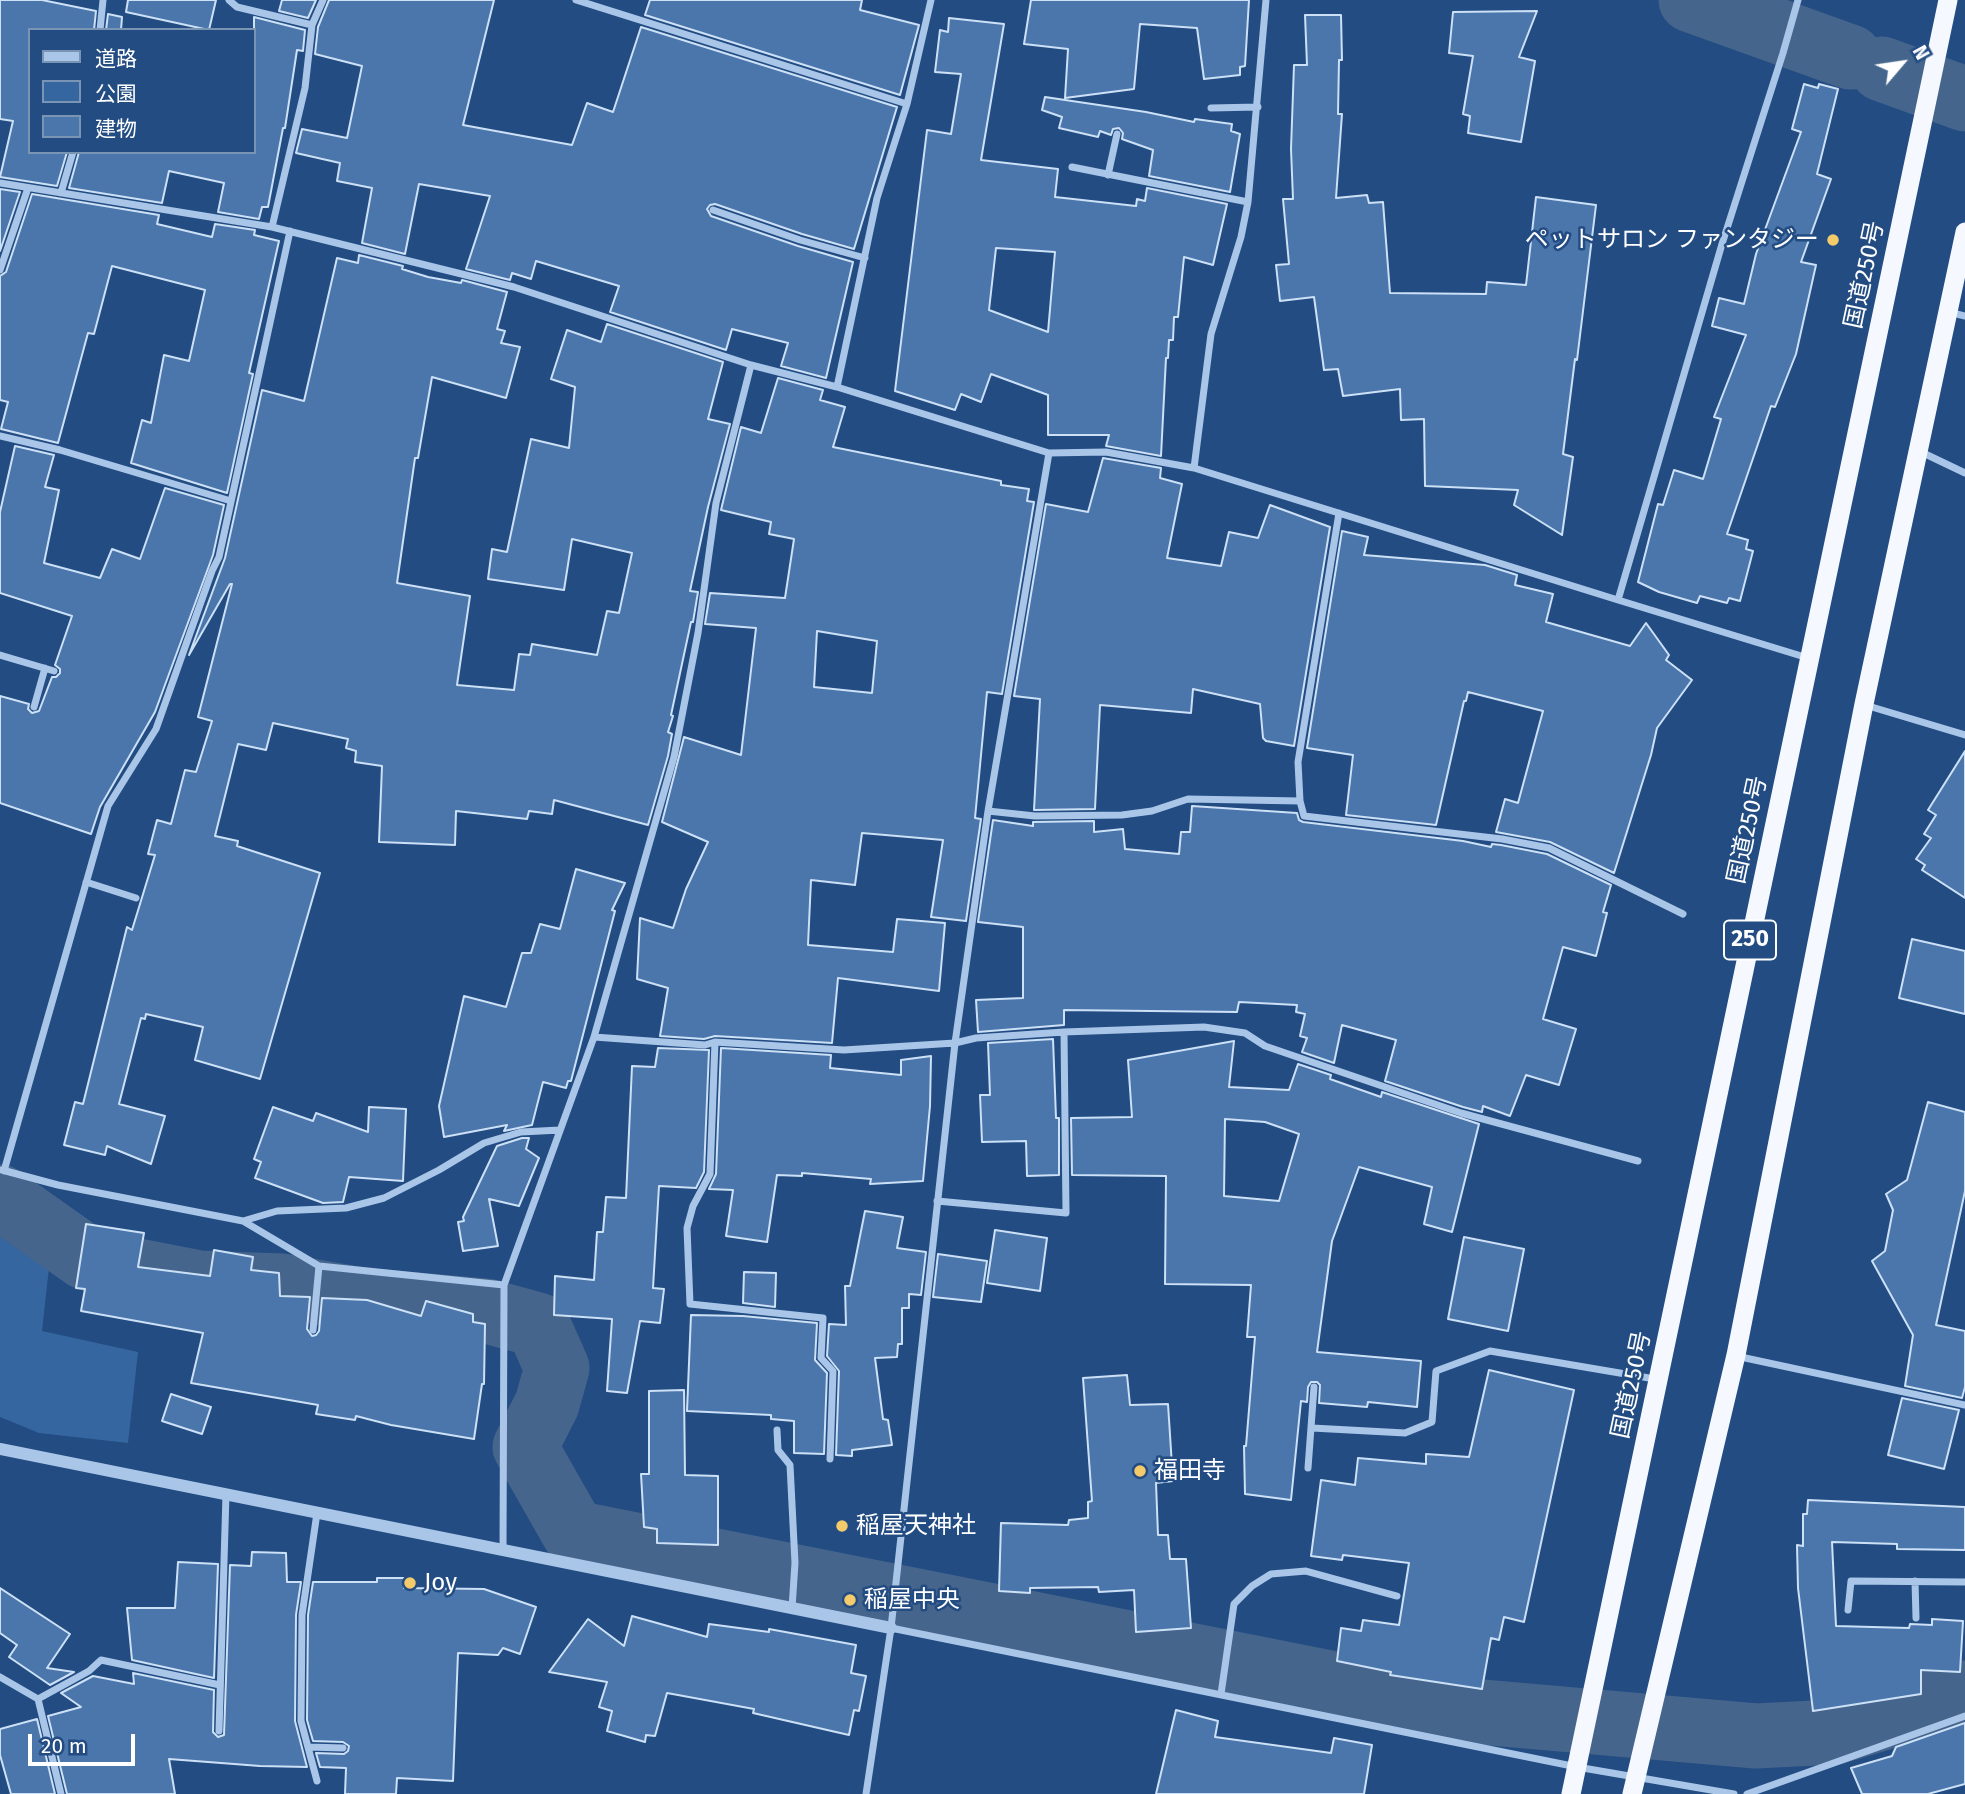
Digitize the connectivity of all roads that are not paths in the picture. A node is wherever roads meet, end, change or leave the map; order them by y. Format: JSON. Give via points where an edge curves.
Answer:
{"nodes":[{"id":1,"x":103,"y":0,"type":"edge"},
{"id":2,"x":229,"y":0,"type":"edge"},
{"id":3,"x":323,"y":0,"type":"edge"},
{"id":4,"x":576,"y":0,"type":"edge"},
{"id":5,"x":931,"y":0,"type":"edge"},
{"id":6,"x":1269,"y":0,"type":"edge"},
{"id":7,"x":1798,"y":0,"type":"edge"},
{"id":8,"x":1948,"y":0,"type":"edge"},
{"id":9,"x":312,"y":25,"type":"junction"},
{"id":10,"x":100,"y":28,"type":"edge"},
{"id":11,"x":907,"y":104,"type":"junction"},
{"id":12,"x":1258,"y":107,"type":"junction"},
{"id":13,"x":1211,"y":108,"type":"dead end"},
{"id":14,"x":1117,"y":134,"type":"dead end"},
{"id":15,"x":72,"y":154,"type":"edge"},
{"id":16,"x":1072,"y":167,"type":"dead end"},
{"id":17,"x":1108,"y":175,"type":"junction"},
{"id":18,"x":0,"y":183,"type":"edge"},
{"id":19,"x":28,"y":188,"type":"junction"},
{"id":20,"x":61,"y":193,"type":"junction"},
{"id":21,"x":1248,"y":202,"type":"junction"},
{"id":22,"x":713,"y":210,"type":"dead end"},
{"id":23,"x":272,"y":227,"type":"junction"},
{"id":24,"x":290,"y":231,"type":"junction"},
{"id":25,"x":1965,"y":232,"type":"edge"},
{"id":26,"x":865,"y":258,"type":"junction"},
{"id":27,"x":0,"y":270,"type":"edge"},
{"id":28,"x":1956,"y":314,"type":"edge"},
{"id":29,"x":751,"y":365,"type":"junction"},
{"id":30,"x":837,"y":387,"type":"junction"},
{"id":31,"x":0,"y":436,"type":"edge"},
{"id":32,"x":1919,"y":451,"type":"junction"},
{"id":33,"x":1049,"y":453,"type":"junction"},
{"id":34,"x":1194,"y":468,"type":"junction"},
{"id":35,"x":1965,"y":473,"type":"edge"},
{"id":36,"x":231,"y":500,"type":"junction"},
{"id":37,"x":1339,"y":513,"type":"junction"},
{"id":38,"x":1618,"y":600,"type":"junction"},
{"id":39,"x":0,"y":655,"type":"edge"},
{"id":40,"x":1809,"y":659,"type":"junction"},
{"id":41,"x":1864,"y":704,"type":"junction"},
{"id":42,"x":34,"y":707,"type":"dead end"},
{"id":43,"x":1965,"y":735,"type":"edge"},
{"id":44,"x":1300,"y":802,"type":"junction"},
{"id":45,"x":988,"y":811,"type":"junction"},
{"id":46,"x":86,"y":882,"type":"junction"},
{"id":47,"x":136,"y":898,"type":"dead end"},
{"id":48,"x":1683,"y":914,"type":"dead end"},
{"id":49,"x":1064,"y":1032,"type":"junction"},
{"id":50,"x":594,"y":1038,"type":"junction"},
{"id":51,"x":715,"y":1042,"type":"junction"},
{"id":52,"x":955,"y":1043,"type":"junction"},
{"id":53,"x":560,"y":1130,"type":"junction"},
{"id":54,"x":1638,"y":1161,"type":"dead end"},
{"id":55,"x":2,"y":1170,"type":"edge"},
{"id":56,"x":937,"y":1201,"type":"junction"},
{"id":57,"x":243,"y":1221,"type":"junction"},
{"id":58,"x":319,"y":1266,"type":"junction"},
{"id":59,"x":504,"y":1285,"type":"junction"},
{"id":60,"x":313,"y":1331,"type":"dead end"},
{"id":61,"x":1736,"y":1355,"type":"junction"},
{"id":62,"x":1659,"y":1380,"type":"junction"},
{"id":63,"x":1314,"y":1387,"type":"dead end"},
{"id":64,"x":1965,"y":1405,"type":"edge"},
{"id":65,"x":1312,"y":1428,"type":"junction"},
{"id":66,"x":777,"y":1430,"type":"dead end"},
{"id":67,"x":0,"y":1448,"type":"edge"},
{"id":68,"x":830,"y":1459,"type":"dead end"},
{"id":69,"x":1308,"y":1468,"type":"dead end"},
{"id":70,"x":226,"y":1494,"type":"junction"},
{"id":71,"x":317,"y":1512,"type":"junction"},
{"id":72,"x":503,"y":1550,"type":"junction"},
{"id":73,"x":1915,"y":1581,"type":"junction"},
{"id":74,"x":1965,"y":1581,"type":"edge"},
{"id":75,"x":1397,"y":1597,"type":"dead end"},
{"id":76,"x":792,"y":1606,"type":"junction"},
{"id":77,"x":1848,"y":1610,"type":"dead end"},
{"id":78,"x":1916,"y":1618,"type":"dead end"},
{"id":79,"x":891,"y":1628,"type":"junction"},
{"id":80,"x":0,"y":1677,"type":"edge"},
{"id":81,"x":220,"y":1685,"type":"junction"},
{"id":82,"x":1221,"y":1694,"type":"junction"},
{"id":83,"x":38,"y":1699,"type":"junction"},
{"id":84,"x":1965,"y":1716,"type":"edge"},
{"id":85,"x":219,"y":1731,"type":"dead end"},
{"id":86,"x":308,"y":1747,"type":"junction"},
{"id":87,"x":343,"y":1748,"type":"dead end"},
{"id":88,"x":1577,"y":1767,"type":"junction"},
{"id":89,"x":317,"y":1781,"type":"dead end"},
{"id":90,"x":1634,"y":1785,"type":"edge"},
{"id":91,"x":61,"y":1794,"type":"edge"},
{"id":92,"x":866,"y":1794,"type":"edge"},
{"id":93,"x":1571,"y":1794,"type":"edge"},
{"id":94,"x":1734,"y":1794,"type":"edge"},
{"id":95,"x":1747,"y":1794,"type":"edge"}],
"edges":[{"from":1,"to":10,"type":"street"},
{"from":2,"to":9,"type":"street","via":[[237,7]]},
{"from":3,"to":9,"type":"street"},
{"from":4,"to":11,"type":"street"},
{"from":5,"to":11,"type":"street"},
{"from":6,"to":12,"type":"street"},
{"from":7,"to":38,"type":"street"},
{"from":8,"to":40,"type":"highway","name":"国道250号","number":"250"},
{"from":9,"to":23,"type":"street","via":[[305,88]]},
{"from":11,"to":26,"type":"street","via":[[877,198]]},
{"from":12,"to":13,"type":"street"},
{"from":12,"to":21,"type":"street"},
{"from":14,"to":17,"type":"street"},
{"from":15,"to":20,"type":"street"},
{"from":16,"to":17,"type":"street"},
{"from":17,"to":21,"type":"street"},
{"from":18,"to":19,"type":"street"},
{"from":19,"to":20,"type":"street"},
{"from":19,"to":27,"type":"street"},
{"from":20,"to":23,"type":"street"},
{"from":21,"to":34,"type":"street","via":[[1212,334]]},
{"from":22,"to":26,"type":"street"},
{"from":23,"to":24,"type":"street"},
{"from":24,"to":29,"type":"street","via":[[514,288]]},
{"from":24,"to":36,"type":"street"},
{"from":25,"to":28,"type":"highway","number":"250"},
{"from":26,"to":30,"type":"street"},
{"from":28,"to":32,"type":"highway","number":"250"},
{"from":29,"to":30,"type":"street"},
{"from":29,"to":50,"type":"street","via":[[716,503],[674,757]]},
{"from":30,"to":33,"type":"street"},
{"from":31,"to":36,"type":"street"},
{"from":32,"to":35,"type":"street"},
{"from":32,"to":41,"type":"highway","number":"250"},
{"from":33,"to":34,"type":"street","via":[[1106,452]]},
{"from":33,"to":45,"type":"street"},
{"from":34,"to":37,"type":"street"},
{"from":36,"to":46,"type":"street","via":[[219,557],[156,729],[108,806]]},
{"from":37,"to":38,"type":"street"},
{"from":37,"to":44,"type":"street","via":[[1300,751]]},
{"from":38,"to":40,"type":"street"},
{"from":39,"to":42,"type":"street","via":[[50,670]]},
{"from":40,"to":62,"type":"highway","name":"国道250号","number":"250"},
{"from":41,"to":43,"type":"street"},
{"from":41,"to":61,"type":"highway","number":"250"},
{"from":44,"to":45,"type":"street","via":[[1188,799],[1122,815],[1035,816]]},
{"from":44,"to":48,"type":"street","via":[[1304,816],[1549,848]]},
{"from":45,"to":52,"type":"street"},
{"from":46,"to":47,"type":"street"},
{"from":46,"to":55,"type":"street"},
{"from":49,"to":52,"type":"street"},
{"from":49,"to":54,"type":"street","via":[[1204,1027],[1245,1033],[1265,1046],[1461,1113]]},
{"from":49,"to":56,"type":"street","via":[[1066,1213]]},
{"from":50,"to":51,"type":"street"},
{"from":50,"to":53,"type":"street"},
{"from":51,"to":52,"type":"street","via":[[844,1050]]},
{"from":51,"to":68,"type":"street","via":[[710,1174],[687,1228],[690,1304],[823,1318],[821,1358],[833,1371]]},
{"from":52,"to":56,"type":"street"},
{"from":53,"to":57,"type":"street","via":[[521,1132],[484,1143],[384,1198],[345,1208],[277,1211]]},
{"from":53,"to":59,"type":"street"},
{"from":55,"to":57,"type":"street"},
{"from":56,"to":79,"type":"street"},
{"from":57,"to":58,"type":"street"},
{"from":58,"to":59,"type":"street"},
{"from":58,"to":60,"type":"street"},
{"from":59,"to":72,"type":"street"},
{"from":61,"to":64,"type":"street"},
{"from":61,"to":90,"type":"highway","number":"250"},
{"from":62,"to":65,"type":"street","via":[[1490,1351],[1436,1371],[1432,1422],[1405,1433]]},
{"from":62,"to":88,"type":"highway","name":"国道250号","number":"250"},
{"from":63,"to":65,"type":"street"},
{"from":65,"to":69,"type":"street"},
{"from":66,"to":76,"type":"street","via":[[778,1450],[790,1465],[795,1563]]},
{"from":67,"to":70,"type":"street"},
{"from":70,"to":71,"type":"street"},
{"from":70,"to":81,"type":"street"},
{"from":71,"to":72,"type":"street"},
{"from":71,"to":86,"type":"street","via":[[302,1615],[301,1721]]},
{"from":72,"to":76,"type":"street"},
{"from":73,"to":74,"type":"street"},
{"from":73,"to":77,"type":"street","via":[[1851,1581]]},
{"from":73,"to":78,"type":"street"},
{"from":75,"to":82,"type":"street","via":[[1306,1571],[1271,1574],[1234,1604]]},
{"from":76,"to":79,"type":"street"},
{"from":79,"to":82,"type":"street"},
{"from":79,"to":92,"type":"street"},
{"from":80,"to":83,"type":"street"},
{"from":81,"to":83,"type":"street","via":[[101,1660]]},
{"from":81,"to":85,"type":"street"},
{"from":82,"to":88,"type":"street"},
{"from":83,"to":91,"type":"street"},
{"from":84,"to":95,"type":"street"},
{"from":86,"to":87,"type":"street"},
{"from":86,"to":89,"type":"street"},
{"from":88,"to":90,"type":"street"},
{"from":88,"to":93,"type":"highway","name":"国道250号","number":"250"},
{"from":90,"to":94,"type":"street"}]}
